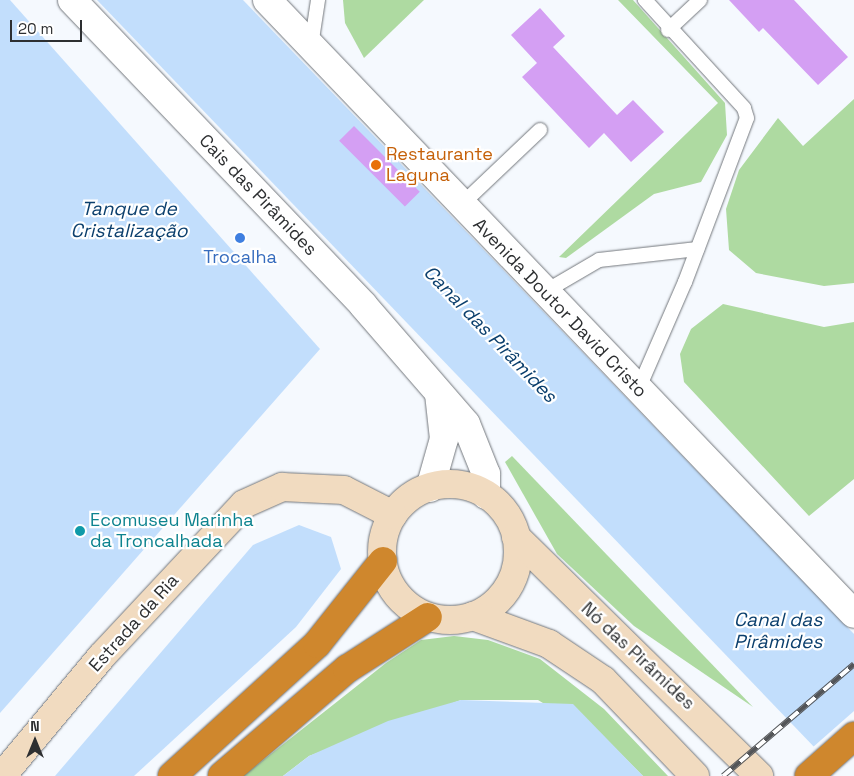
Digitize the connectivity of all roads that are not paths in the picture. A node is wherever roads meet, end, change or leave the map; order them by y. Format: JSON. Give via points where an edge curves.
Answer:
{"nodes":[{"id":1,"x":72,"y":0,"type":"edge"},
{"id":2,"x":266,"y":0,"type":"edge"},
{"id":3,"x":318,"y":0,"type":"edge"},
{"id":4,"x":645,"y":0,"type":"edge"},
{"id":5,"x":700,"y":0,"type":"edge"},
{"id":6,"x":668,"y":30,"type":"junction"},
{"id":7,"x":311,"y":48,"type":"junction"},
{"id":8,"x":540,"y":130,"type":"dead end"},
{"id":9,"x":461,"y":205,"type":"junction"},
{"id":10,"x":697,"y":249,"type":"junction"},
{"id":11,"x":546,"y":291,"type":"junction"},
{"id":12,"x":638,"y":390,"type":"junction"},
{"id":13,"x":439,"y":394,"type":"junction"},
{"id":14,"x":430,"y":488,"type":"junction"},
{"id":15,"x":486,"y":495,"type":"junction"},
{"id":16,"x":393,"y":515,"type":"junction"},
{"id":17,"x":516,"y":537,"type":"junction"},
{"id":18,"x":383,"y":561,"type":"junction"},
{"id":19,"x":854,"y":614,"type":"edge"},
{"id":20,"x":428,"y":616,"type":"junction"},
{"id":21,"x":473,"y":616,"type":"junction"},
{"id":22,"x":854,"y":736,"type":"edge"},
{"id":23,"x":2,"y":776,"type":"edge"},
{"id":24,"x":172,"y":776,"type":"edge"},
{"id":25,"x":222,"y":776,"type":"edge"},
{"id":26,"x":695,"y":776,"type":"edge"},
{"id":27,"x":759,"y":776,"type":"edge"},
{"id":28,"x":809,"y":776,"type":"edge"}],
"edges":[{"from":1,"to":13,"type":"street","name":"Cais das Pirâmides","via":[[363,305]]},
{"from":2,"to":7,"type":"street","name":"Avenida Doutor David Cristo"},
{"from":3,"to":7,"type":"lane"},
{"from":4,"to":6,"type":"lane"},
{"from":5,"to":6,"type":"lane"},
{"from":6,"to":10,"type":"lane","via":[[744,108],[747,118]]},
{"from":7,"to":9,"type":"street","name":"Avenida Doutor David Cristo"},
{"from":8,"to":9,"type":"lane"},
{"from":9,"to":11,"type":"street","name":"Avenida Doutor David Cristo"},
{"from":10,"to":11,"type":"lane","via":[[599,260]]},
{"from":10,"to":12,"type":"lane"},
{"from":11,"to":12,"type":"street","name":"Avenida Doutor David Cristo"},
{"from":12,"to":19,"type":"street","name":"Avenida Doutor David Cristo"},
{"from":13,"to":14,"type":"street","via":[[444,439]]},
{"from":13,"to":15,"type":"street","name":"Cais das Pirâmides","via":[[466,424],[486,474]]},
{"from":14,"to":15,"type":"main road","name":"Nó das Pirâmides","via":[[466,486]]},
{"from":14,"to":16,"type":"main road","name":"Nó das Pirâmides","via":[[404,502]]},
{"from":15,"to":17,"type":"main road","name":"Nó das Pirâmides","via":[[503,509]]},
{"from":16,"to":18,"type":"main road","name":"Nó das Pirâmides","via":[[382,543]]},
{"from":16,"to":23,"type":"main road","name":"Estrada da Ria","via":[[344,490],[282,487],[244,504],[101,657]]},
{"from":17,"to":21,"type":"main road","name":"Nó das Pirâmides","via":[[516,570],[506,590],[492,606]]},
{"from":17,"to":27,"type":"main road","name":"Nó das Pirâmides"},
{"from":18,"to":20,"type":"main road","name":"Nó das Pirâmides","via":[[392,588],[407,605]]},
{"from":18,"to":24,"type":"highway","via":[[317,644]]},
{"from":20,"to":21,"type":"main road","name":"Nó das Pirâmides","via":[[451,620]]},
{"from":20,"to":25,"type":"highway","via":[[347,669]]},
{"from":21,"to":26,"type":"main road","name":"Nó das Pirâmides","via":[[549,644],[603,680]]},
{"from":22,"to":28,"type":"highway"}]}
